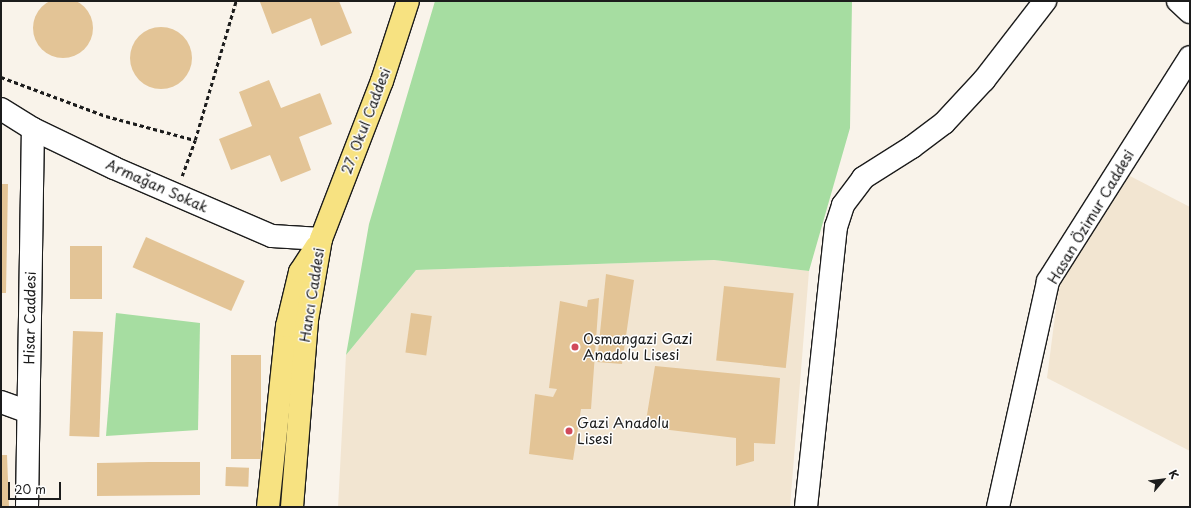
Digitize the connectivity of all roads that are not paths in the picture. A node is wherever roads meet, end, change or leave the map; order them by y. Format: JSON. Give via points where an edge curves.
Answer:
{"nodes":[{"id":1,"x":408,"y":1,"type":"edge"},
{"id":2,"x":1045,"y":1,"type":"edge"},
{"id":3,"x":1178,"y":1,"type":"edge"},
{"id":4,"x":1190,"y":12,"type":"edge"},
{"id":5,"x":1190,"y":57,"type":"edge"},
{"id":6,"x":1,"y":109,"type":"edge"},
{"id":7,"x":33,"y":129,"type":"junction"},
{"id":8,"x":321,"y":239,"type":"junction"},
{"id":9,"x":1,"y":402,"type":"edge"},
{"id":10,"x":28,"y":412,"type":"junction"},
{"id":11,"x":27,"y":507,"type":"edge"},
{"id":12,"x":268,"y":507,"type":"edge"},
{"id":13,"x":292,"y":507,"type":"edge"},
{"id":14,"x":806,"y":507,"type":"edge"},
{"id":15,"x":998,"y":507,"type":"edge"}],
"edges":[{"from":1,"to":8,"type":"main road","name":"27. Okul Caddesi","via":[[382,81]]},
{"from":2,"to":14,"type":"street","via":[[984,80],[944,123],[863,178],[844,205],[836,227]]},
{"from":3,"to":4,"type":"street"},
{"from":5,"to":15,"type":"street","name":"Hasan Özimur Caddesi","via":[[1048,281]]},
{"from":6,"to":7,"type":"street","name":"Armağan Sokak"},
{"from":7,"to":8,"type":"street","name":"Armağan Sokak","via":[[272,236]]},
{"from":7,"to":10,"type":"street","name":"Hisar Caddesi"},
{"from":8,"to":12,"type":"main road","name":"Hancı Caddesi","via":[[300,272],[287,326]]},
{"from":8,"to":13,"type":"main road","name":"Hancı Caddesi","via":[[307,320]]},
{"from":9,"to":10,"type":"street"},
{"from":10,"to":11,"type":"street","name":"Hisar Caddesi"}]}
